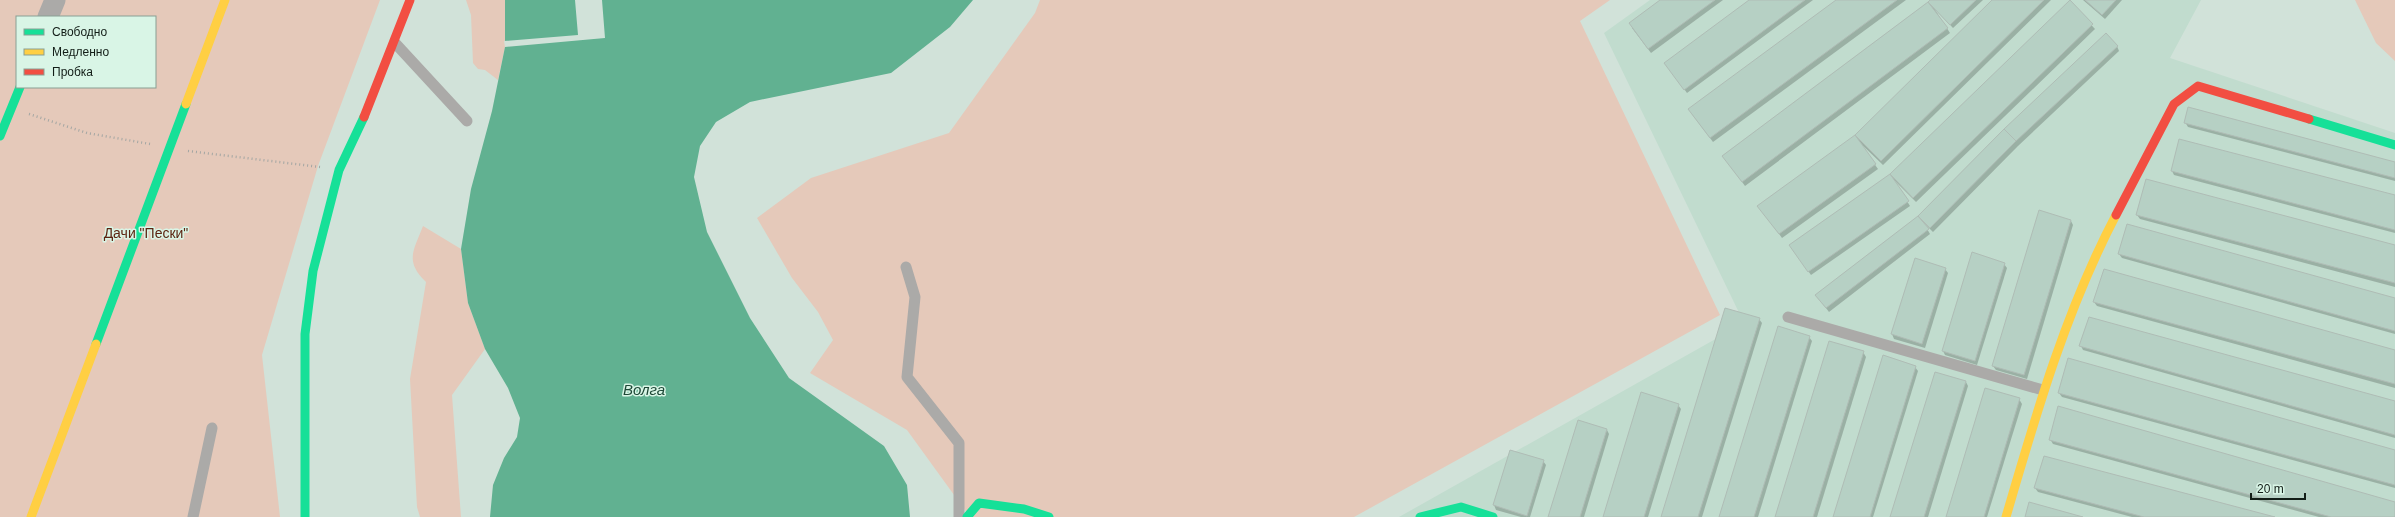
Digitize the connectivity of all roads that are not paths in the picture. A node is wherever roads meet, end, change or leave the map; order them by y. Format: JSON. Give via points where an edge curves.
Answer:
{"nodes":[{"id":1,"x":55,"y":0,"type":"edge"},
{"id":2,"x":225,"y":0,"type":"edge"},
{"id":3,"x":410,"y":0,"type":"edge"},
{"id":4,"x":48,"y":16,"type":"edge"},
{"id":5,"x":395,"y":43,"type":"junction"},
{"id":6,"x":20,"y":88,"type":"edge"},
{"id":7,"x":467,"y":121,"type":"dead end"},
{"id":8,"x":0,"y":136,"type":"edge"},
{"id":9,"x":2395,"y":146,"type":"edge"},
{"id":10,"x":906,"y":267,"type":"dead end"},
{"id":11,"x":1788,"y":317,"type":"dead end"},
{"id":12,"x":2043,"y":390,"type":"junction"},
{"id":13,"x":212,"y":428,"type":"dead end"},
{"id":14,"x":31,"y":517,"type":"edge"},
{"id":15,"x":193,"y":517,"type":"edge"},
{"id":16,"x":305,"y":517,"type":"edge"},
{"id":17,"x":959,"y":517,"type":"edge"},
{"id":18,"x":967,"y":517,"type":"edge"},
{"id":19,"x":1049,"y":517,"type":"edge"},
{"id":20,"x":1420,"y":517,"type":"edge"},
{"id":21,"x":1493,"y":517,"type":"edge"},
{"id":22,"x":2006,"y":517,"type":"edge"}],
"edges":[{"from":1,"to":4,"type":"street"},
{"from":2,"to":14,"type":"street"},
{"from":3,"to":5,"type":"street"},
{"from":5,"to":7,"type":"lane"},
{"from":5,"to":16,"type":"street","via":[[339,170],[313,271],[305,334]]},
{"from":6,"to":8,"type":"street"},
{"from":9,"to":12,"type":"street","via":[[2198,86],[2174,104],[2097,251]]},
{"from":10,"to":17,"type":"lane","via":[[915,297],[907,377],[959,443]]},
{"from":11,"to":12,"type":"lane"},
{"from":12,"to":22,"type":"street"},
{"from":13,"to":15,"type":"lane"},
{"from":18,"to":19,"type":"street","via":[[979,503],[1024,509]]},
{"from":20,"to":21,"type":"street","via":[[1461,507]]}]}
